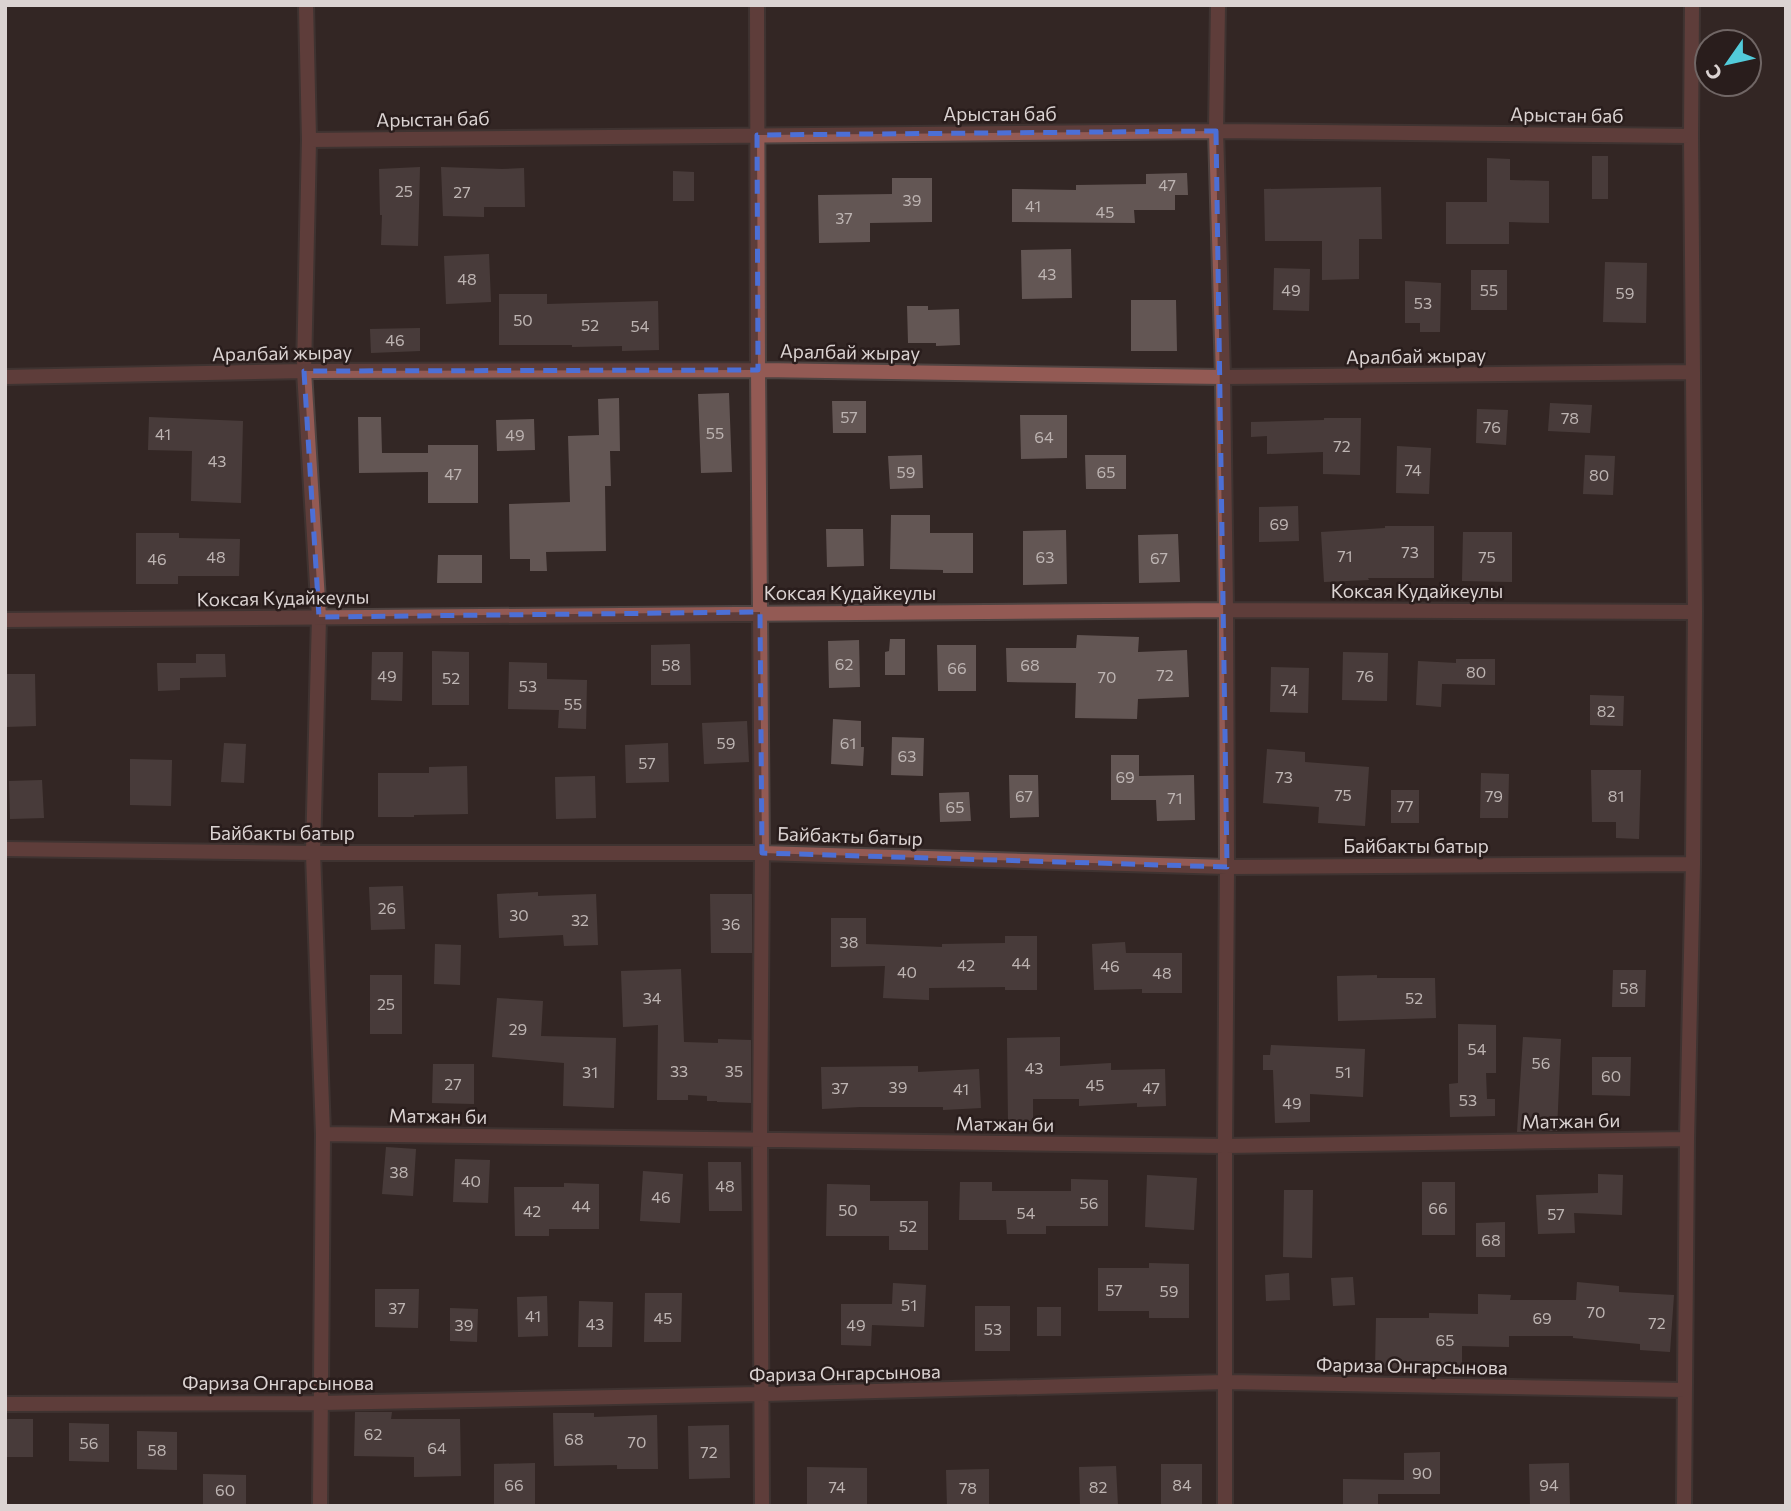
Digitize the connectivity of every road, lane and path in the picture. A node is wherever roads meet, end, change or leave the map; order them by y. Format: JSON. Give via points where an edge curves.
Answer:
{"nodes":[{"id":1,"x":306,"y":5,"type":"edge"},
{"id":2,"x":757,"y":5,"type":"edge"},
{"id":3,"x":1218,"y":5,"type":"edge"},
{"id":4,"x":1692,"y":5,"type":"edge"},
{"id":5,"x":1216,"y":131,"type":"junction"},
{"id":6,"x":757,"y":135,"type":"junction"},
{"id":7,"x":1691,"y":136,"type":"junction"},
{"id":8,"x":309,"y":140,"type":"junction"},
{"id":9,"x":758,"y":370,"type":"junction"},
{"id":10,"x":304,"y":371,"type":"junction"},
{"id":11,"x":1693,"y":372,"type":"junction"},
{"id":12,"x":5,"y":377,"type":"edge"},
{"id":13,"x":1223,"y":377,"type":"junction"},
{"id":14,"x":1226,"y":610,"type":"junction"},
{"id":15,"x":760,"y":612,"type":"junction"},
{"id":16,"x":1695,"y":612,"type":"junction"},
{"id":17,"x":319,"y":617,"type":"junction"},
{"id":18,"x":5,"y":620,"type":"edge"},
{"id":19,"x":5,"y":849,"type":"edge"},
{"id":20,"x":313,"y":853,"type":"junction"},
{"id":21,"x":762,"y":853,"type":"junction"},
{"id":22,"x":1693,"y":864,"type":"junction"},
{"id":23,"x":1227,"y":867,"type":"junction"},
{"id":24,"x":323,"y":1134,"type":"junction"},
{"id":25,"x":760,"y":1139,"type":"junction"},
{"id":26,"x":1687,"y":1139,"type":"junction"},
{"id":27,"x":1225,"y":1146,"type":"junction"},
{"id":28,"x":1226,"y":1382,"type":"junction"},
{"id":29,"x":1685,"y":1390,"type":"junction"},
{"id":30,"x":761,"y":1394,"type":"junction"},
{"id":31,"x":321,"y":1403,"type":"junction"},
{"id":32,"x":5,"y":1404,"type":"edge"},
{"id":33,"x":320,"y":1506,"type":"edge"},
{"id":34,"x":762,"y":1506,"type":"edge"},
{"id":35,"x":1225,"y":1506,"type":"edge"},
{"id":36,"x":1684,"y":1506,"type":"edge"}],
"edges":[{"from":1,"to":8,"type":"street"},
{"from":2,"to":6,"type":"street"},
{"from":3,"to":5,"type":"street"},
{"from":4,"to":7,"type":"street"},
{"from":5,"to":6,"type":"street","name":"Арыстан баб"},
{"from":5,"to":7,"type":"street","name":"Арыстан баб"},
{"from":5,"to":13,"type":"street"},
{"from":6,"to":8,"type":"street","name":"Арыстан баб"},
{"from":6,"to":9,"type":"street"},
{"from":7,"to":11,"type":"street"},
{"from":8,"to":10,"type":"street"},
{"from":9,"to":10,"type":"street","name":"Аралбай жырау"},
{"from":9,"to":13,"type":"street","name":"Аралбай жырау"},
{"from":9,"to":15,"type":"street"},
{"from":10,"to":12,"type":"street","name":"Аралбай жырау"},
{"from":10,"to":17,"type":"street"},
{"from":11,"to":13,"type":"street","name":"Аралбай жырау"},
{"from":11,"to":16,"type":"street"},
{"from":13,"to":14,"type":"street"},
{"from":14,"to":15,"type":"street","name":"Коксая Кудайкеулы"},
{"from":14,"to":16,"type":"street","name":"Коксая Кудайкеулы"},
{"from":14,"to":23,"type":"street"},
{"from":15,"to":17,"type":"street","name":"Коксая Кудайкеулы"},
{"from":15,"to":21,"type":"street"},
{"from":16,"to":22,"type":"street"},
{"from":17,"to":18,"type":"street","name":"Коксая Кудайкеулы"},
{"from":17,"to":20,"type":"street"},
{"from":19,"to":20,"type":"street","name":"Байбакты батыр"},
{"from":20,"to":21,"type":"street","name":"Байбакты батыр"},
{"from":20,"to":24,"type":"street"},
{"from":21,"to":23,"type":"street","name":"Байбакты батыр"},
{"from":21,"to":25,"type":"street"},
{"from":22,"to":23,"type":"street","name":"Байбакты батыр"},
{"from":22,"to":26,"type":"street"},
{"from":23,"to":27,"type":"street"},
{"from":24,"to":25,"type":"street","name":"Матжан би"},
{"from":24,"to":31,"type":"street"},
{"from":25,"to":27,"type":"street","name":"Матжан би"},
{"from":25,"to":30,"type":"street"},
{"from":26,"to":27,"type":"street","name":"Матжан би"},
{"from":26,"to":29,"type":"street"},
{"from":27,"to":28,"type":"street"},
{"from":28,"to":29,"type":"street","name":"Фариза Онгарсынова"},
{"from":28,"to":30,"type":"street","name":"Фариза Онгарсынова"},
{"from":28,"to":35,"type":"street"},
{"from":29,"to":36,"type":"street"},
{"from":30,"to":31,"type":"street","name":"Фариза Онгарсынова"},
{"from":30,"to":34,"type":"street"},
{"from":31,"to":32,"type":"street","name":"Фариза Онгарсынова"},
{"from":31,"to":33,"type":"street"}]}
